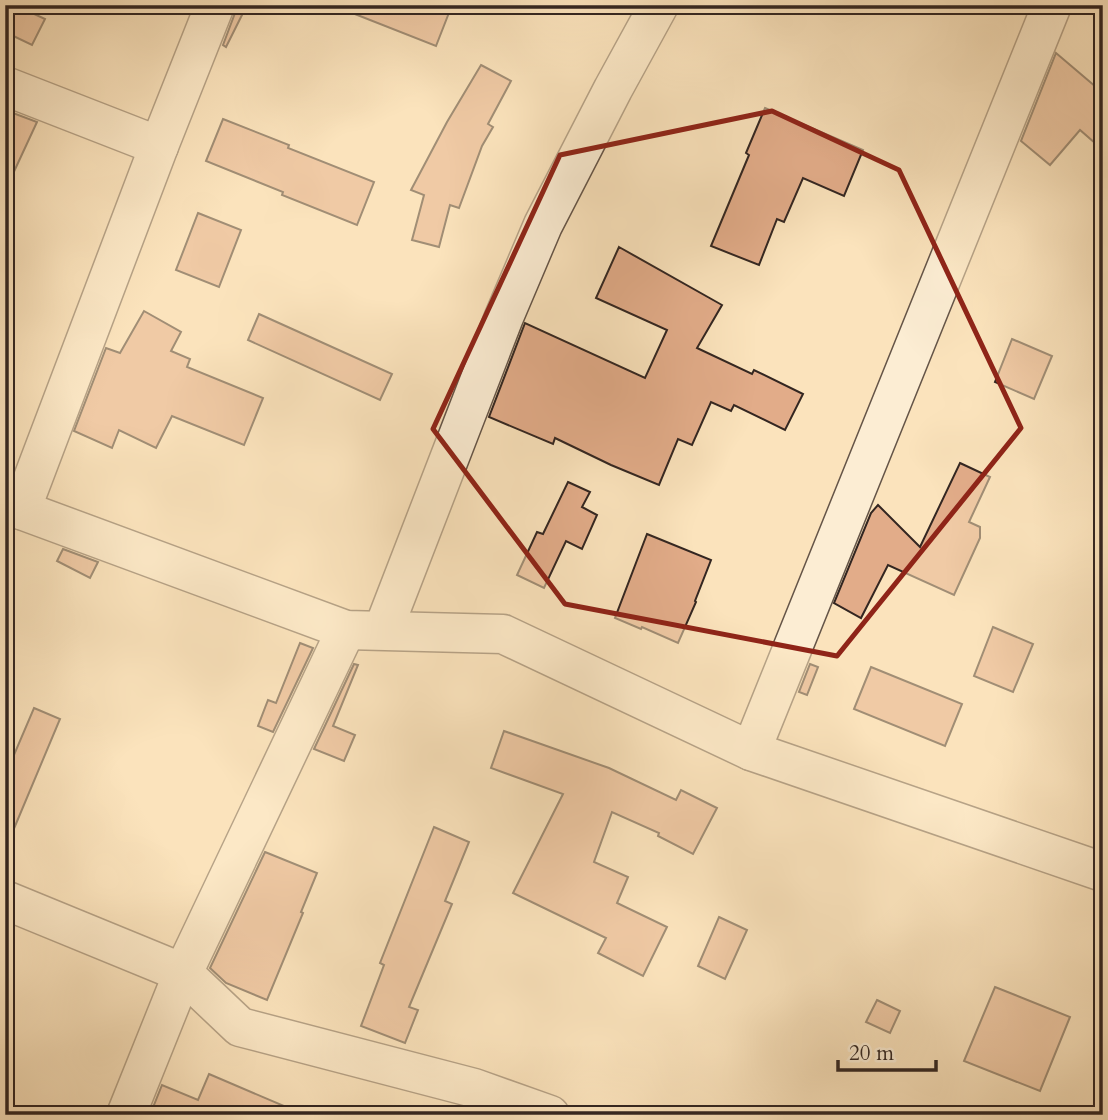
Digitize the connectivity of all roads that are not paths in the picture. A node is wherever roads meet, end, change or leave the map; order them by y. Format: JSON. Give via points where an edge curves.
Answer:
{"nodes":[{"id":1,"x":215,"y":5,"type":"edge"},
{"id":2,"x":659,"y":5,"type":"edge"},
{"id":3,"x":1052,"y":5,"type":"edge"},
{"id":4,"x":5,"y":86,"type":"edge"},
{"id":5,"x":159,"y":146,"type":"junction"},
{"id":6,"x":13,"y":507,"type":"edge"},
{"id":7,"x":346,"y":630,"type":"junction"},
{"id":8,"x":383,"y":630,"type":"junction"},
{"id":9,"x":751,"y":751,"type":"junction"},
{"id":10,"x":1103,"y":872,"type":"edge"},
{"id":11,"x":5,"y":900,"type":"edge"},
{"id":12,"x":183,"y":973,"type":"junction"},
{"id":13,"x":472,"y":1101,"type":"edge"},
{"id":14,"x":126,"y":1115,"type":"edge"},
{"id":15,"x":550,"y":1115,"type":"edge"}],
"edges":[{"from":1,"to":5,"type":"street"},
{"from":2,"to":8,"type":"street","via":[[543,225]]},
{"from":3,"to":9,"type":"street"},
{"from":4,"to":5,"type":"street"},
{"from":5,"to":6,"type":"street"},
{"from":6,"to":7,"type":"street"},
{"from":7,"to":8,"type":"street"},
{"from":7,"to":12,"type":"street"},
{"from":8,"to":9,"type":"street","via":[[503,634]]},
{"from":9,"to":10,"type":"street"},
{"from":11,"to":12,"type":"street"},
{"from":12,"to":13,"type":"street","via":[[240,1027]]},
{"from":12,"to":14,"type":"street"},
{"from":13,"to":15,"type":"street"}]}
